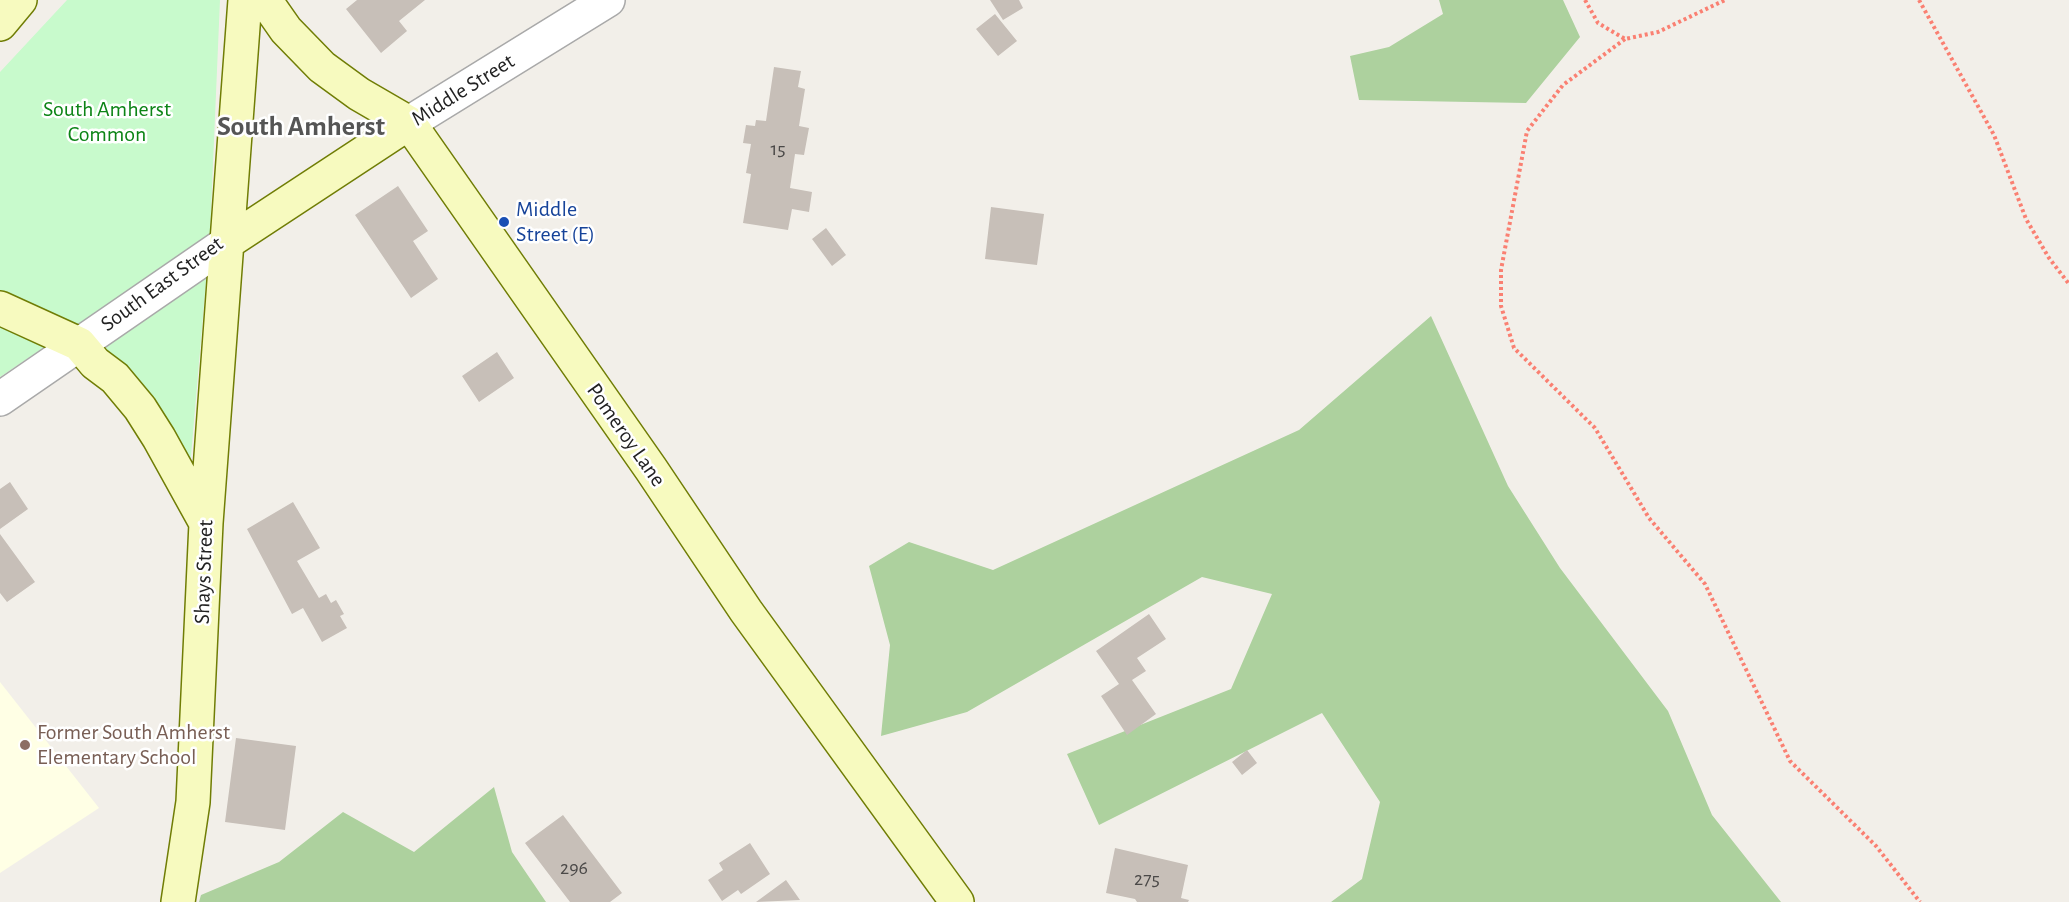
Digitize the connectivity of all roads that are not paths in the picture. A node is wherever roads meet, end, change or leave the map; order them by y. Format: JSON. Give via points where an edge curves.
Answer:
{"nodes":[{"id":1,"x":20,"y":0,"type":"edge"},
{"id":2,"x":245,"y":0,"type":"edge"},
{"id":3,"x":265,"y":0,"type":"edge"},
{"id":4,"x":608,"y":0,"type":"edge"},
{"id":5,"x":0,"y":24,"type":"edge"},
{"id":6,"x":409,"y":123,"type":"junction"},
{"id":7,"x":228,"y":242,"type":"junction"},
{"id":8,"x":0,"y":308,"type":"edge"},
{"id":9,"x":78,"y":344,"type":"junction"},
{"id":10,"x":0,"y":399,"type":"edge"},
{"id":11,"x":206,"y":523,"type":"junction"},
{"id":12,"x":178,"y":902,"type":"edge"},
{"id":13,"x":957,"y":902,"type":"edge"}],
"edges":[{"from":1,"to":5,"type":"main road"},
{"from":2,"to":7,"type":"main road","name":"South East Street"},
{"from":3,"to":6,"type":"main road","name":"Pomeroy Lane","via":[[286,30],[322,67]]},
{"from":4,"to":6,"type":"street","name":"Middle Street"},
{"from":6,"to":7,"type":"main road","name":"Middle Street"},
{"from":6,"to":13,"type":"main road","name":"Pomeroy Lane","via":[[746,611]]},
{"from":7,"to":9,"type":"street","name":"South East Street"},
{"from":7,"to":11,"type":"main road","name":"Shays Street"},
{"from":8,"to":9,"type":"main road","name":"South East Street"},
{"from":9,"to":10,"type":"street","name":"South East Street"},
{"from":9,"to":11,"type":"main road","name":"South East Street","via":[[140,408]]},
{"from":11,"to":12,"type":"main road","name":"Shays Street","via":[[193,802]]}]}
